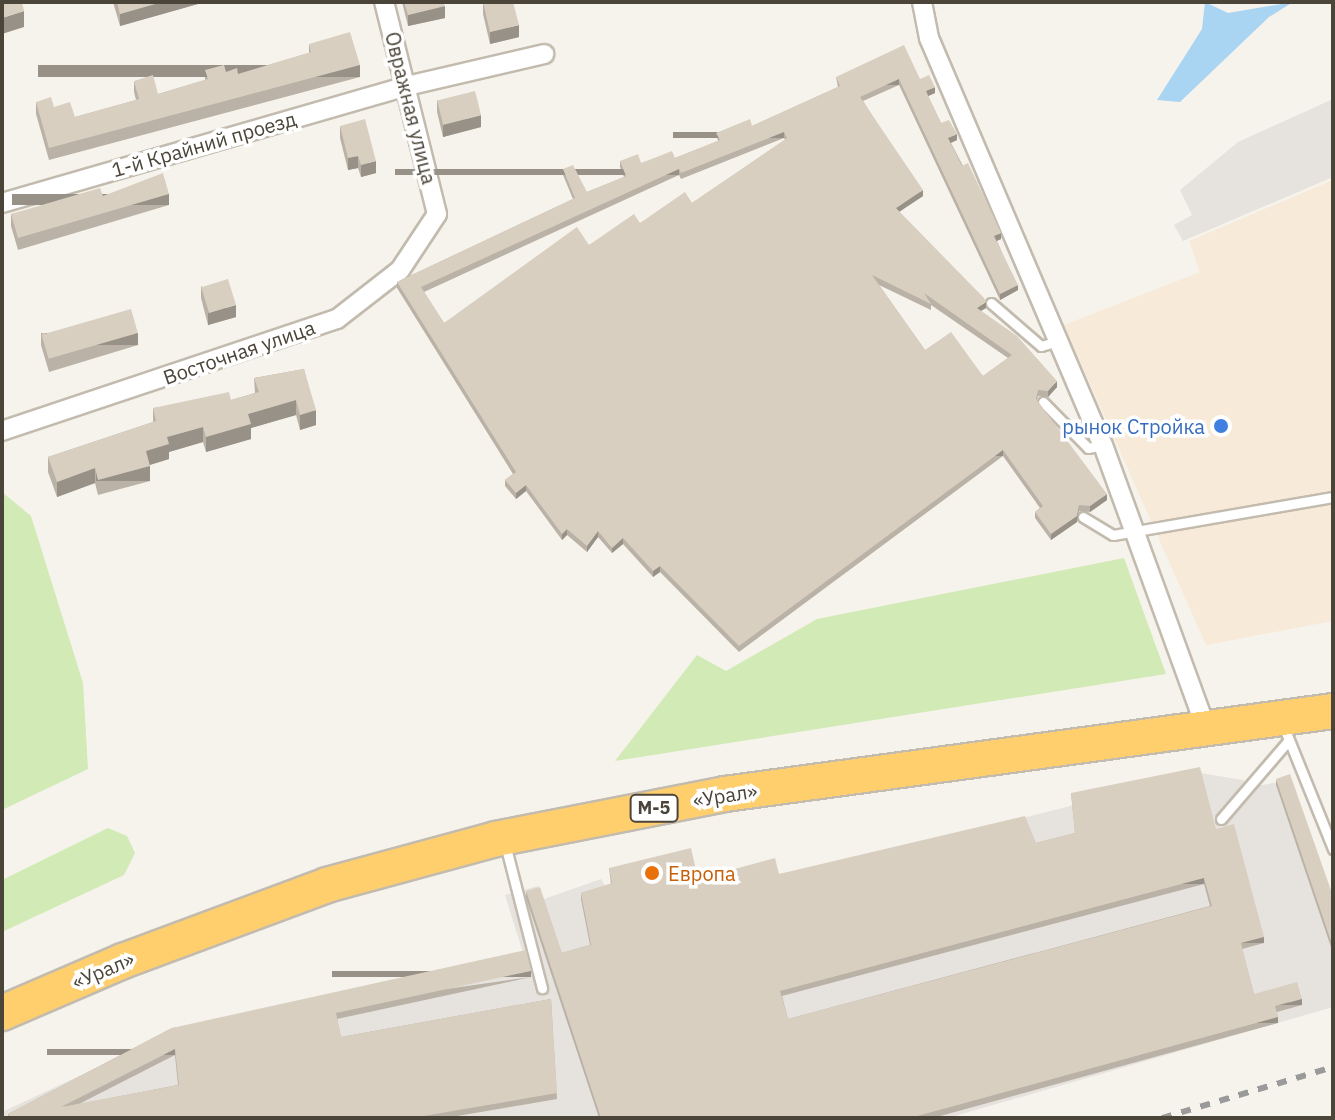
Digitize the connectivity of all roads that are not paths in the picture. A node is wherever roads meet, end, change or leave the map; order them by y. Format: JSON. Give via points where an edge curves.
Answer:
{"nodes":[{"id":1,"x":384,"y":2,"type":"edge"},
{"id":2,"x":922,"y":2,"type":"edge"},
{"id":3,"x":544,"y":54,"type":"dead end"},
{"id":4,"x":407,"y":86,"type":"junction"},
{"id":5,"x":2,"y":203,"type":"edge"},
{"id":6,"x":437,"y":214,"type":"joint"},
{"id":7,"x":991,"y":303,"type":"dead end"},
{"id":8,"x":1058,"y":341,"type":"junction"},
{"id":9,"x":1043,"y":402,"type":"edge"},
{"id":10,"x":2,"y":431,"type":"edge"},
{"id":11,"x":1103,"y":445,"type":"junction"},
{"id":12,"x":1333,"y":497,"type":"edge"},
{"id":13,"x":1083,"y":517,"type":"dead end"},
{"id":14,"x":1133,"y":529,"type":"junction"},
{"id":15,"x":1333,"y":711,"type":"edge"},
{"id":16,"x":1206,"y":728,"type":"junction"},
{"id":17,"x":1285,"y":729,"type":"junction"},
{"id":18,"x":1221,"y":819,"type":"dead end"},
{"id":19,"x":504,"y":837,"type":"junction"},
{"id":20,"x":1333,"y":849,"type":"edge"},
{"id":21,"x":542,"y":988,"type":"dead end"},
{"id":22,"x":2,"y":1013,"type":"edge"}],
"edges":[{"from":1,"to":4,"type":"street","name":"Овражная улица"},
{"from":2,"to":8,"type":"street","via":[[929,38]]},
{"from":3,"to":4,"type":"street","name":"1-й Крайний проезд"},
{"from":4,"to":5,"type":"street","name":"1-й Крайний проезд"},
{"from":4,"to":6,"type":"street","name":"Овражная улица"},
{"from":6,"to":10,"type":"street","name":"Восточная улица","via":[[400,270],[337,319]]},
{"from":7,"to":8,"type":"lane","via":[[1041,346]]},
{"from":8,"to":11,"type":"street"},
{"from":9,"to":11,"type":"lane","via":[[1088,448]]},
{"from":11,"to":14,"type":"street"},
{"from":12,"to":14,"type":"lane"},
{"from":13,"to":14,"type":"lane","via":[[1113,535]]},
{"from":14,"to":16,"type":"street"},
{"from":15,"to":17,"type":"highway","name":"«Урал»","number":"М-5"},
{"from":16,"to":17,"type":"highway","name":"«Урал»","number":"М-5"},
{"from":16,"to":19,"type":"highway","name":"«Урал»","number":"М-5","via":[[725,794]]},
{"from":17,"to":18,"type":"lane"},
{"from":17,"to":20,"type":"lane"},
{"from":19,"to":21,"type":"lane"},
{"from":19,"to":22,"type":"highway","name":"«Урал»","number":"М-5","via":[[327,885],[123,961]]}]}
